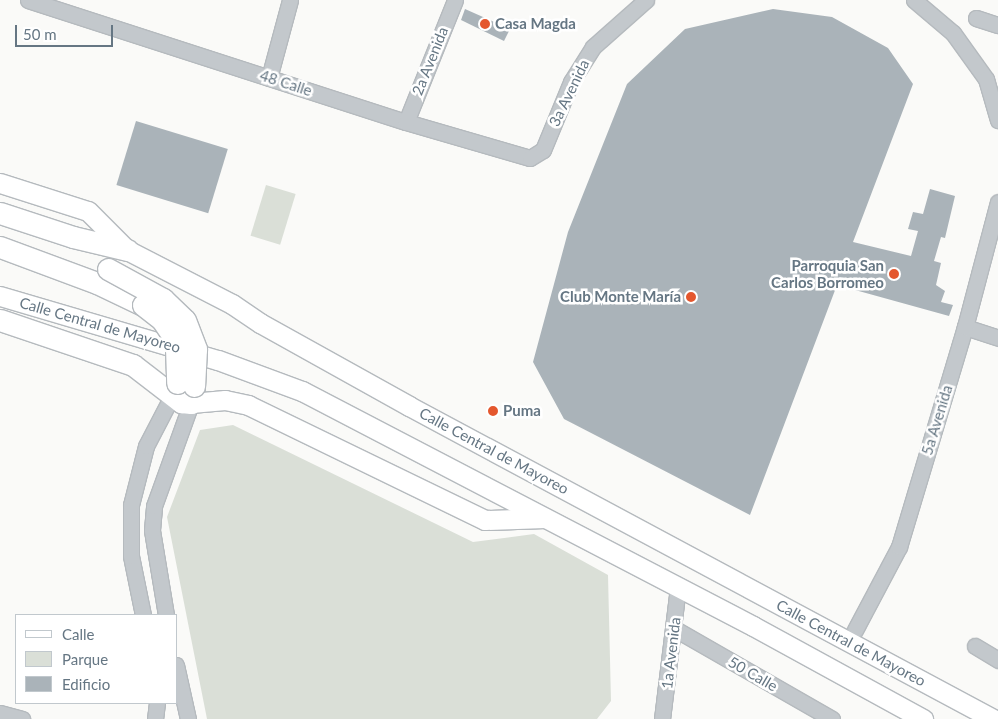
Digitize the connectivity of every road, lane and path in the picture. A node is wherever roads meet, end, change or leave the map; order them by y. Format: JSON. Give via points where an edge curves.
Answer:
{"nodes":[{"id":1,"x":290,"y":0,"type":"edge"},
{"id":2,"x":455,"y":0,"type":"edge"},
{"id":3,"x":646,"y":0,"type":"edge"},
{"id":4,"x":914,"y":0,"type":"edge"},
{"id":5,"x":35,"y":1,"type":"edge"},
{"id":6,"x":976,"y":18,"type":"dead end"},
{"id":7,"x":998,"y":25,"type":"edge"},
{"id":8,"x":269,"y":78,"type":"junction"},
{"id":9,"x":998,"y":120,"type":"edge"},
{"id":10,"x":406,"y":122,"type":"junction"},
{"id":11,"x":543,"y":150,"type":"joint"},
{"id":12,"x":0,"y":183,"type":"edge"},
{"id":13,"x":998,"y":202,"type":"edge"},
{"id":14,"x":5,"y":216,"type":"edge"},
{"id":15,"x":73,"y":237,"type":"junction"},
{"id":16,"x":0,"y":247,"type":"edge"},
{"id":17,"x":128,"y":250,"type":"junction"},
{"id":18,"x":0,"y":296,"type":"edge"},
{"id":19,"x":0,"y":320,"type":"edge"},
{"id":20,"x":965,"y":327,"type":"junction"},
{"id":21,"x":998,"y":338,"type":"edge"},
{"id":22,"x":183,"y":392,"type":"junction"},
{"id":23,"x":546,"y":518,"type":"junction"},
{"id":24,"x":678,"y":587,"type":"junction"},
{"id":25,"x":144,"y":614,"type":"edge"},
{"id":26,"x":166,"y":614,"type":"edge"},
{"id":27,"x":675,"y":628,"type":"junction"},
{"id":28,"x":855,"y":630,"type":"dead end"},
{"id":29,"x":976,"y":646,"type":"dead end"},
{"id":30,"x":998,"y":660,"type":"edge"},
{"id":31,"x":178,"y":674,"type":"edge"},
{"id":32,"x":157,"y":704,"type":"edge"},
{"id":33,"x":0,"y":713,"type":"edge"},
{"id":34,"x":22,"y":719,"type":"edge"},
{"id":35,"x":155,"y":719,"type":"edge"},
{"id":36,"x":188,"y":719,"type":"edge"},
{"id":37,"x":662,"y":719,"type":"edge"},
{"id":38,"x":832,"y":719,"type":"edge"},
{"id":39,"x":923,"y":719,"type":"edge"},
{"id":40,"x":993,"y":719,"type":"edge"}],
"edges":[{"from":1,"to":8,"type":"street"},
{"from":2,"to":10,"type":"street","name":"2a Avenida"},
{"from":3,"to":11,"type":"street","name":"3a Avenida","via":[[606,34],[580,65]]},
{"from":4,"to":9,"type":"street","via":[[952,33],[986,79]]},
{"from":5,"to":8,"type":"street","name":"48 Calle"},
{"from":6,"to":7,"type":"street"},
{"from":8,"to":10,"type":"street","name":"48 Calle"},
{"from":10,"to":11,"type":"street","name":"48 Calle","via":[[530,158]]},
{"from":12,"to":17,"type":"main road","name":"Calle Central de Mayoreo","via":[[88,211]]},
{"from":13,"to":20,"type":"street","name":"5a Avenida"},
{"from":14,"to":15,"type":"highway"},
{"from":15,"to":17,"type":"highway"},
{"from":15,"to":22,"type":"highway","bridge":true,"via":[[108,269],[163,299],[185,320],[196,349]]},
{"from":16,"to":22,"type":"highway","bridge":true,"via":[[97,283],[143,305],[162,320],[176,348]]},
{"from":17,"to":40,"type":"main road","name":"Calle Central de Mayoreo","via":[[232,304],[260,323],[417,410]]},
{"from":18,"to":23,"type":"main road","name":"Calle Central de Mayoreo","via":[[218,360],[277,381]]},
{"from":19,"to":22,"type":"highway","via":[[133,365]]},
{"from":20,"to":21,"type":"street"},
{"from":20,"to":28,"type":"street","name":"5a Avenida","via":[[899,547]]},
{"from":22,"to":23,"type":"main road","via":[[248,405],[485,520]]},
{"from":22,"to":25,"type":"street","via":[[146,446],[131,506],[131,556]]},
{"from":22,"to":26,"type":"street","via":[[154,506],[153,540]]},
{"from":23,"to":24,"type":"main road","name":"Calle Central de Mayoreo"},
{"from":24,"to":27,"type":"street","name":"1a Avenida"},
{"from":24,"to":39,"type":"main road","name":"Calle Central de Mayoreo"},
{"from":27,"to":37,"type":"street","name":"1a Avenida"},
{"from":27,"to":38,"type":"street","name":"50 Calle"},
{"from":29,"to":30,"type":"street"},
{"from":31,"to":36,"type":"street"},
{"from":32,"to":35,"type":"street"},
{"from":33,"to":34,"type":"street"}]}
